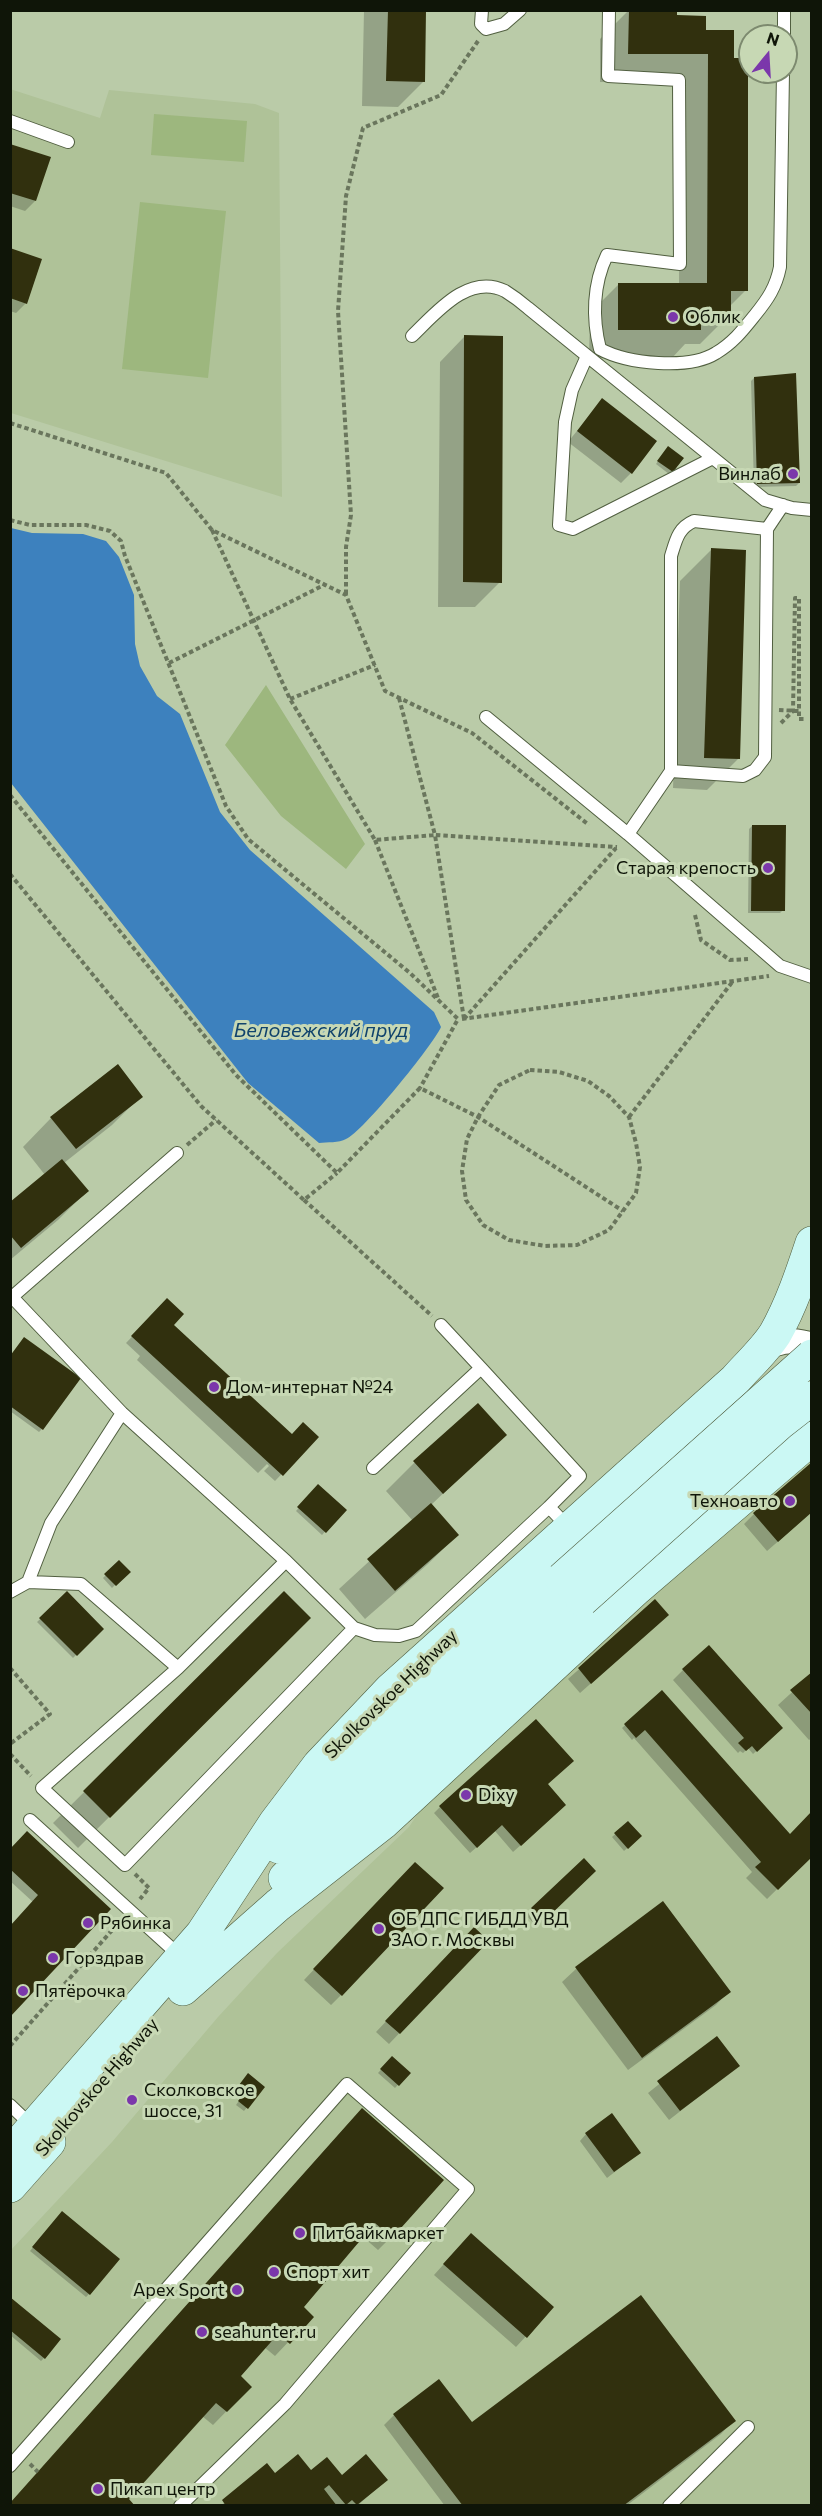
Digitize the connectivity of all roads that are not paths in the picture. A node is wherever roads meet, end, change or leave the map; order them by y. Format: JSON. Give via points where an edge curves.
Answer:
{"nodes":[{"id":1,"x":482,"y":10,"type":"edge"},
{"id":2,"x":520,"y":10,"type":"edge"},
{"id":3,"x":609,"y":10,"type":"edge"},
{"id":4,"x":783,"y":84,"type":"edge"},
{"id":5,"x":10,"y":121,"type":"edge"},
{"id":6,"x":68,"y":142,"type":"dead end"},
{"id":7,"x":412,"y":336,"type":"dead end"},
{"id":8,"x":587,"y":356,"type":"junction"},
{"id":9,"x":713,"y":458,"type":"junction"},
{"id":10,"x":783,"y":506,"type":"junction"},
{"id":11,"x":812,"y":510,"type":"edge"},
{"id":12,"x":767,"y":529,"type":"junction"},
{"id":13,"x":486,"y":717,"type":"dead end"},
{"id":14,"x":671,"y":771,"type":"junction"},
{"id":15,"x":628,"y":834,"type":"junction"},
{"id":16,"x":812,"y":977,"type":"edge"},
{"id":17,"x":177,"y":1153,"type":"road end"},
{"id":18,"x":812,"y":1243,"type":"edge"},
{"id":19,"x":11,"y":1297,"type":"edge"},
{"id":20,"x":441,"y":1325,"type":"road end"},
{"id":21,"x":767,"y":1343,"type":"junction"},
{"id":22,"x":812,"y":1345,"type":"edge"},
{"id":23,"x":812,"y":1356,"type":"edge"},
{"id":24,"x":481,"y":1368,"type":"junction"},
{"id":25,"x":812,"y":1398,"type":"edge"},
{"id":26,"x":122,"y":1413,"type":"junction"},
{"id":27,"x":812,"y":1438,"type":"edge"},
{"id":28,"x":374,"y":1468,"type":"dead end"},
{"id":29,"x":559,"y":1518,"type":"junction"},
{"id":30,"x":286,"y":1561,"type":"junction"},
{"id":31,"x":28,"y":1582,"type":"junction"},
{"id":32,"x":572,"y":1590,"type":"junction"},
{"id":33,"x":10,"y":1592,"type":"edge"},
{"id":34,"x":354,"y":1628,"type":"junction"},
{"id":35,"x":178,"y":1668,"type":"junction"},
{"id":36,"x":30,"y":1820,"type":"dead end"},
{"id":37,"x":189,"y":1960,"type":"junction"},
{"id":38,"x":10,"y":2105,"type":"edge"},
{"id":39,"x":34,"y":2127,"type":"junction"},
{"id":40,"x":10,"y":2154,"type":"edge"},
{"id":41,"x":10,"y":2186,"type":"edge"},
{"id":42,"x":748,"y":2427,"type":"dead end"},
{"id":43,"x":10,"y":2466,"type":"edge"},
{"id":44,"x":180,"y":2505,"type":"edge"},
{"id":45,"x":669,"y":2505,"type":"edge"}],
"edges":[{"from":1,"to":2,"type":"lane","via":[[481,24],[486,29],[504,24]]},
{"from":3,"to":4,"type":"lane","via":[[608,76],[679,80],[680,264],[607,255],[595,294],[596,333],[600,349],[613,356],[676,362],[714,355],[734,341],[771,295],[780,267]]},
{"from":5,"to":6,"type":"lane"},
{"from":7,"to":8,"type":"lane","via":[[458,295],[474,287],[488,288],[503,291],[528,308]]},
{"from":8,"to":9,"type":"lane"},
{"from":8,"to":9,"type":"lane","via":[[572,390],[565,422],[559,525],[573,529]]},
{"from":9,"to":10,"type":"lane","via":[[765,500]]},
{"from":10,"to":11,"type":"lane"},
{"from":10,"to":12,"type":"lane"},
{"from":12,"to":14,"type":"lane","via":[[765,757],[755,770],[743,776]]},
{"from":12,"to":14,"type":"lane","via":[[694,521],[677,536],[671,556]]},
{"from":13,"to":15,"type":"lane"},
{"from":14,"to":15,"type":"lane"},
{"from":15,"to":16,"type":"lane","via":[[780,966]]},
{"from":17,"to":19,"type":"lane"},
{"from":18,"to":21,"type":"main road","name":"Skolkovskoe Highway","via":[[791,1299]]},
{"from":19,"to":26,"type":"lane"},
{"from":20,"to":24,"type":"lane"},
{"from":21,"to":22,"type":"street"},
{"from":21,"to":29,"type":"main road","name":"Skolkovskoe Highway","via":[[735,1380]]},
{"from":23,"to":32,"type":"main road","bridge":true},
{"from":24,"to":28,"type":"lane"},
{"from":24,"to":29,"type":"lane","via":[[580,1476]]},
{"from":25,"to":32,"type":"main road","bridge":true},
{"from":26,"to":30,"type":"lane"},
{"from":26,"to":31,"type":"lane","via":[[51,1523]]},
{"from":27,"to":37,"type":"main road","via":[[636,1589],[384,1822],[278,1905]]},
{"from":29,"to":34,"type":"lane","via":[[417,1631],[399,1636],[375,1635]]},
{"from":29,"to":37,"type":"main road","name":"Skolkovskoe Highway","via":[[318,1765],[274,1823]]},
{"from":30,"to":34,"type":"lane"},
{"from":30,"to":35,"type":"lane"},
{"from":31,"to":33,"type":"lane"},
{"from":31,"to":35,"type":"lane","via":[[81,1584]]},
{"from":32,"to":37,"type":"main road","via":[[388,1777]]},
{"from":32,"to":37,"type":"main road","via":[[364,1758],[292,1833]]},
{"from":34,"to":35,"type":"lane","via":[[125,1865],[42,1788]]},
{"from":36,"to":37,"type":"lane"},
{"from":37,"to":39,"type":"main road","name":"Skolkovskoe Highway"},
{"from":37,"to":41,"type":"main road","name":"Skolkovskoe Highway"},
{"from":38,"to":39,"type":"lane"},
{"from":39,"to":40,"type":"main road","name":"Skolkovskoe Highway"},
{"from":42,"to":45,"type":"lane"},
{"from":43,"to":44,"type":"lane","via":[[347,2084],[468,2189],[285,2404]]}]}
